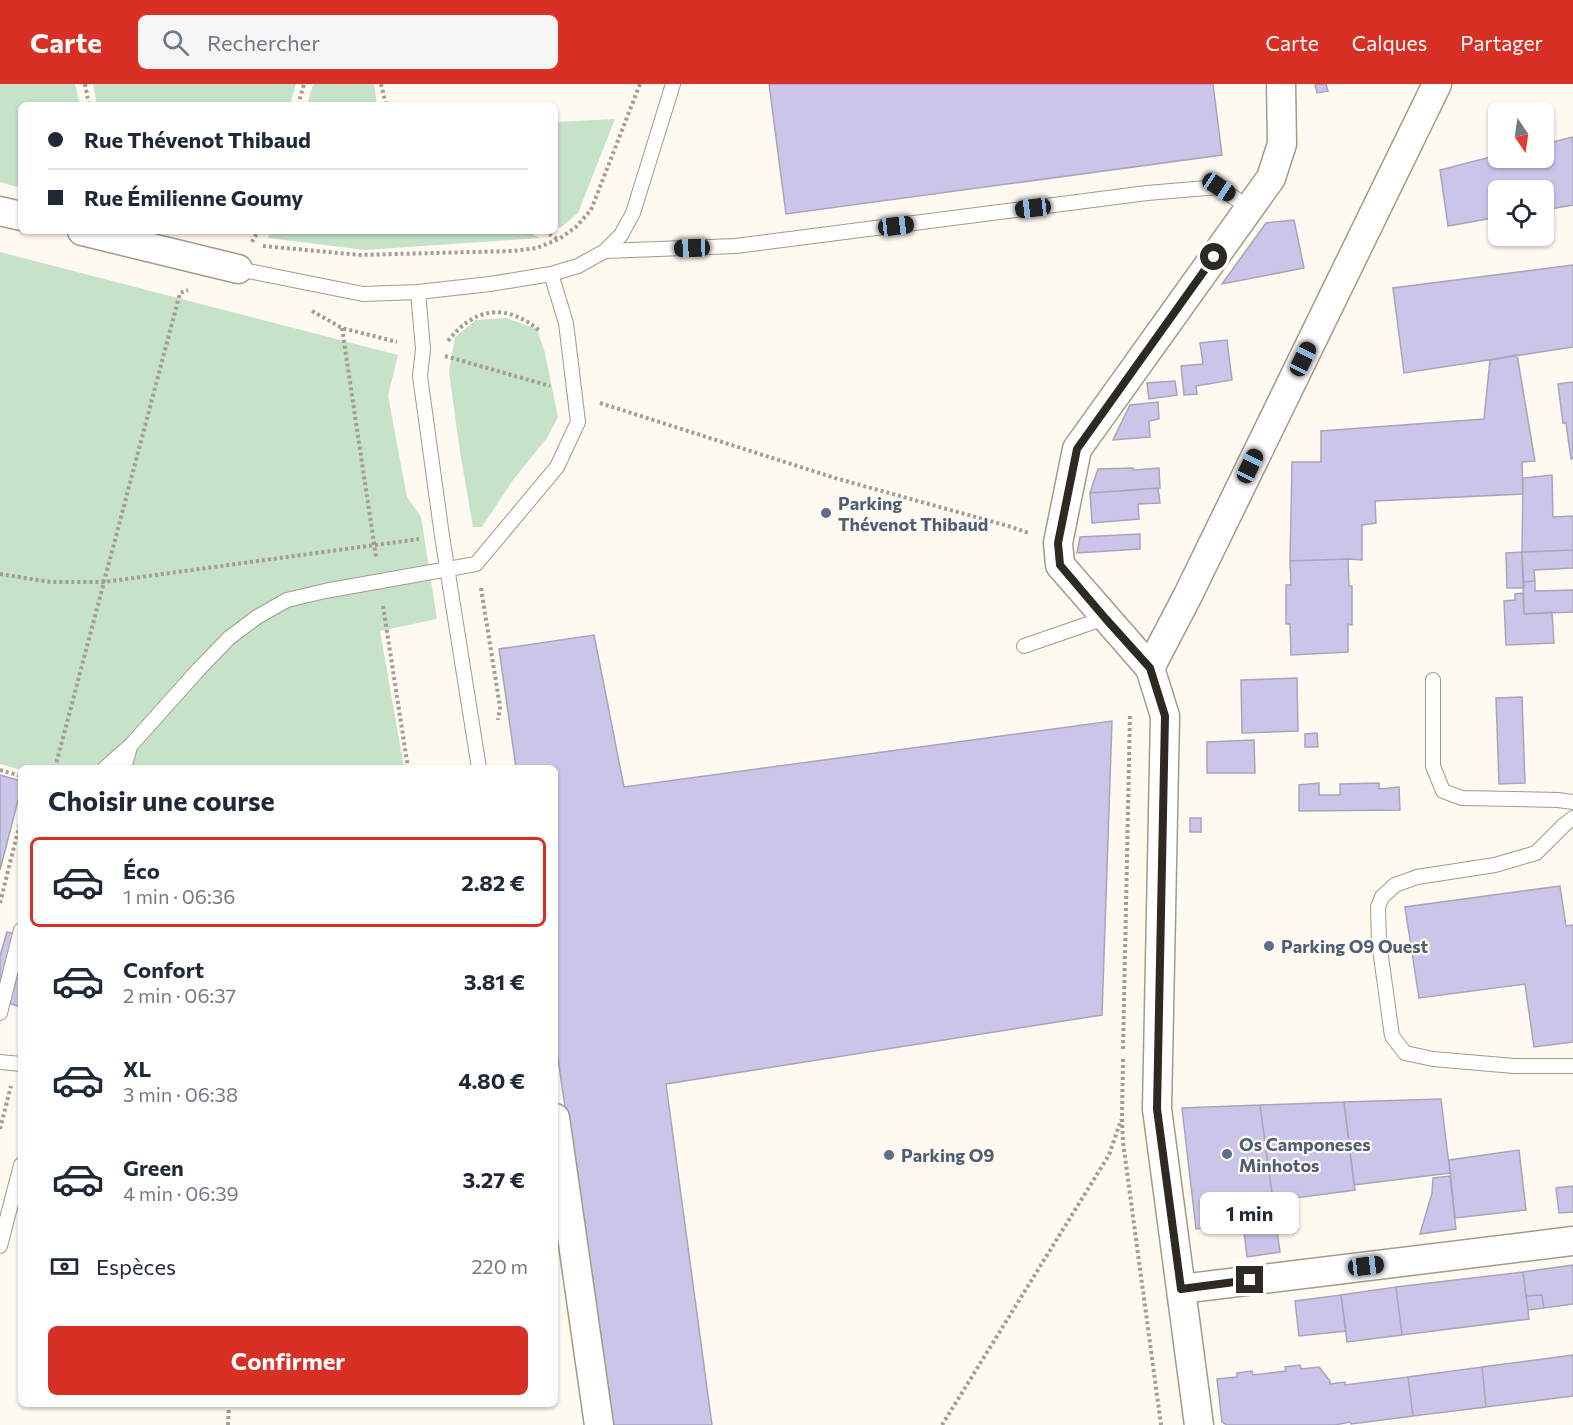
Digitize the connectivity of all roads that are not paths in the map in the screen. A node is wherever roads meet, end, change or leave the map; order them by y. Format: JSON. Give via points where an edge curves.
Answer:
{"nodes":[{"id":1,"x":673,"y":84,"type":"edge"},
{"id":2,"x":1281,"y":84,"type":"edge"},
{"id":3,"x":1437,"y":84,"type":"edge"},
{"id":4,"x":1249,"y":208,"type":"junction"},
{"id":5,"x":0,"y":212,"type":"edge"},
{"id":6,"x":18,"y":215,"type":"edge"},
{"id":7,"x":101,"y":234,"type":"edge"},
{"id":8,"x":605,"y":251,"type":"junction"},
{"id":9,"x":244,"y":257,"type":"joint"},
{"id":10,"x":551,"y":274,"type":"junction"},
{"id":11,"x":418,"y":292,"type":"junction"},
{"id":12,"x":448,"y":570,"type":"junction"},
{"id":13,"x":1105,"y":618,"type":"junction"},
{"id":14,"x":1024,"y":646,"type":"dead end"},
{"id":15,"x":1150,"y":668,"type":"junction"},
{"id":16,"x":1433,"y":680,"type":"dead end"},
{"id":17,"x":131,"y":745,"type":"junction"},
{"id":18,"x":108,"y":765,"type":"edge"},
{"id":19,"x":124,"y":765,"type":"edge"},
{"id":20,"x":479,"y":765,"type":"edge"},
{"id":21,"x":1573,"y":802,"type":"edge"},
{"id":22,"x":1573,"y":818,"type":"edge"},
{"id":23,"x":18,"y":942,"type":"edge"},
{"id":24,"x":0,"y":1013,"type":"edge"},
{"id":25,"x":0,"y":1062,"type":"edge"},
{"id":26,"x":18,"y":1064,"type":"edge"},
{"id":27,"x":1573,"y":1066,"type":"edge"},
{"id":28,"x":558,"y":1139,"type":"edge"},
{"id":29,"x":18,"y":1177,"type":"edge"},
{"id":30,"x":1573,"y":1242,"type":"edge"},
{"id":31,"x":0,"y":1246,"type":"edge"},
{"id":32,"x":1181,"y":1289,"type":"junction"},
{"id":33,"x":599,"y":1425,"type":"edge"},
{"id":34,"x":1199,"y":1425,"type":"edge"}],
"edges":[{"from":1,"to":8,"type":"lane","via":[[633,213],[621,235]]},
{"from":2,"to":4,"type":"street","via":[[1282,144],[1271,178]]},
{"from":3,"to":15,"type":"street"},
{"from":4,"to":8,"type":"lane","via":[[1219,187],[736,246]]},
{"from":4,"to":13,"type":"street","via":[[1077,449],[1058,543],[1060,565]]},
{"from":5,"to":6,"type":"street"},
{"from":7,"to":9,"type":"street"},
{"from":8,"to":10,"type":"lane","via":[[578,266]]},
{"from":9,"to":11,"type":"lane","via":[[363,294]]},
{"from":10,"to":11,"type":"lane"},
{"from":10,"to":12,"type":"lane","via":[[566,323],[578,422],[557,467],[476,564]]},
{"from":11,"to":12,"type":"lane","via":[[423,349],[420,376]]},
{"from":12,"to":17,"type":"lane","via":[[287,600],[229,638]]},
{"from":12,"to":20,"type":"lane"},
{"from":13,"to":14,"type":"lane"},
{"from":13,"to":15,"type":"street"},
{"from":15,"to":32,"type":"street","via":[[1165,716],[1157,1109]]},
{"from":16,"to":21,"type":"lane","via":[[1433,766],[1443,791],[1462,798]]},
{"from":17,"to":18,"type":"lane"},
{"from":17,"to":19,"type":"lane"},
{"from":22,"to":27,"type":"lane","via":[[1536,853],[1495,865],[1417,877],[1395,885],[1378,907],[1392,1036],[1404,1053],[1514,1066]]},
{"from":23,"to":24,"type":"lane"},
{"from":25,"to":26,"type":"lane"},
{"from":28,"to":33,"type":"street"},
{"from":29,"to":31,"type":"lane"},
{"from":30,"to":32,"type":"street"},
{"from":32,"to":34,"type":"street"}]}
